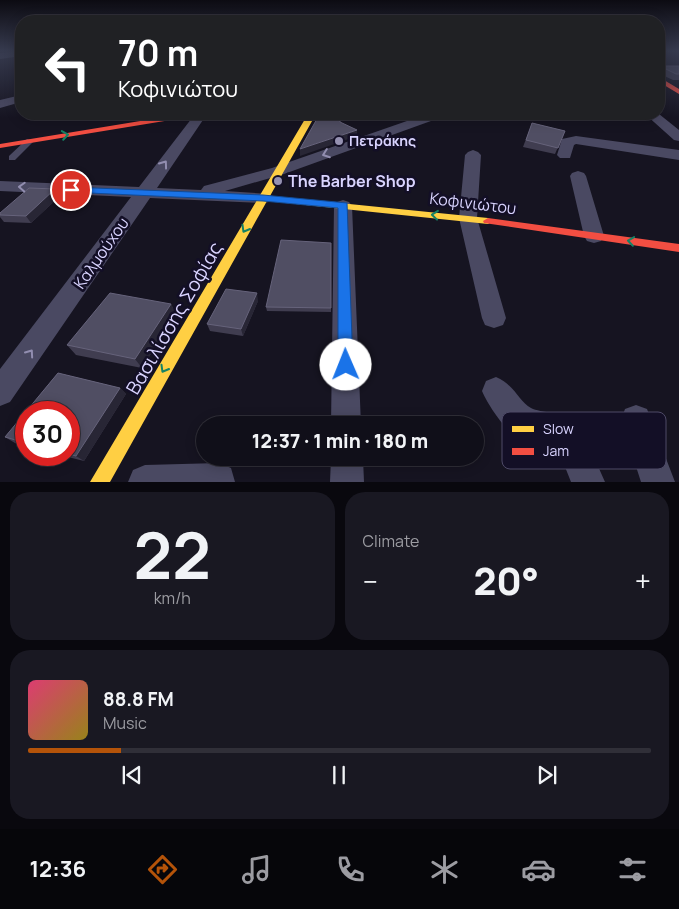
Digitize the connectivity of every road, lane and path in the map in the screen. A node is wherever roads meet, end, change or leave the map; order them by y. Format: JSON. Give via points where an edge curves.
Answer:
{"nodes":[{"id":1,"x":665,"y":83,"type":"edge"},
{"id":2,"x":676,"y":90,"type":"edge"},
{"id":3,"x":15,"y":100,"type":"edge"},
{"id":4,"x":0,"y":104,"type":"edge"},
{"id":5,"x":158,"y":120,"type":"edge"},
{"id":6,"x":197,"y":120,"type":"edge"},
{"id":7,"x":308,"y":120,"type":"edge"},
{"id":8,"x":421,"y":120,"type":"edge"},
{"id":9,"x":659,"y":120,"type":"edge"},
{"id":10,"x":679,"y":137,"type":"edge"},
{"id":11,"x":30,"y":141,"type":"junction"},
{"id":12,"x":0,"y":146,"type":"edge"},
{"id":13,"x":473,"y":154,"type":"dead end"},
{"id":14,"x":565,"y":155,"type":"dead end"},
{"id":15,"x":679,"y":155,"type":"edge"},
{"id":16,"x":12,"y":158,"type":"dead end"},
{"id":17,"x":278,"y":171,"type":"junction"},
{"id":18,"x":578,"y":176,"type":"dead end"},
{"id":19,"x":0,"y":186,"type":"edge"},
{"id":20,"x":143,"y":193,"type":"junction"},
{"id":21,"x":188,"y":195,"type":"junction"},
{"id":22,"x":263,"y":198,"type":"junction"},
{"id":23,"x":343,"y":206,"type":"junction"},
{"id":24,"x":468,"y":218,"type":"junction"},
{"id":25,"x":594,"y":236,"type":"junction"},
{"id":26,"x":679,"y":248,"type":"edge"},
{"id":27,"x":494,"y":318,"type":"dead end"},
{"id":28,"x":496,"y":391,"type":"dead end"},
{"id":29,"x":0,"y":392,"type":"edge"},
{"id":30,"x":514,"y":412,"type":"edge"},
{"id":31,"x":346,"y":416,"type":"edge"},
{"id":32,"x":347,"y":466,"type":"edge"},
{"id":33,"x":582,"y":469,"type":"edge"},
{"id":34,"x":653,"y":469,"type":"edge"},
{"id":35,"x":99,"y":482,"type":"edge"},
{"id":36,"x":145,"y":482,"type":"edge"},
{"id":37,"x":218,"y":482,"type":"edge"},
{"id":38,"x":347,"y":482,"type":"edge"},
{"id":39,"x":588,"y":482,"type":"edge"},
{"id":40,"x":658,"y":482,"type":"edge"}],
"edges":[{"from":1,"to":2,"type":"main road"},
{"from":3,"to":4,"type":"street"},
{"from":11,"to":5,"type":"main road","one_way":true},
{"from":20,"to":6,"type":"street","name":"Καλμούχου","one_way":true},
{"from":7,"to":17,"type":"main road","name":"Βασιλίσσης Σοφίας"},
{"from":8,"to":17,"type":"street","one_way":true},
{"from":9,"to":10,"type":"street"},
{"from":11,"to":12,"type":"main road"},
{"from":11,"to":16,"type":"lane"},
{"from":13,"to":24,"type":"street"},
{"from":14,"to":15,"type":"street","via":[[567,142],[576,140]]},
{"from":17,"to":21,"type":"street"},
{"from":17,"to":22,"type":"main road","name":"Βασιλίσσης Σοφίας"},
{"from":18,"to":25,"type":"street"},
{"from":20,"to":19,"type":"street","one_way":true},
{"from":20,"to":21,"type":"street"},
{"from":29,"to":20,"type":"street","name":"Καλμούχου","one_way":true},
{"from":21,"to":22,"type":"street"},
{"from":22,"to":23,"type":"main road","name":"Κοφινιώτου"},
{"from":22,"to":35,"type":"main road","name":"Βασιλίσσης Σοφίας","one_way":true},
{"from":24,"to":23,"type":"main road","name":"Κοφινιώτου","one_way":true},
{"from":23,"to":31,"type":"street"},
{"from":24,"to":25,"type":"main road","name":"Κοφινιώτου"},
{"from":24,"to":27,"type":"street"},
{"from":26,"to":25,"type":"main road","name":"Κοφινιώτου","one_way":true},
{"from":28,"to":30,"type":"street"},
{"from":32,"to":38,"type":"street"},
{"from":33,"to":39,"type":"street"},
{"from":34,"to":40,"type":"street"},
{"from":36,"to":37,"type":"street"}]}
